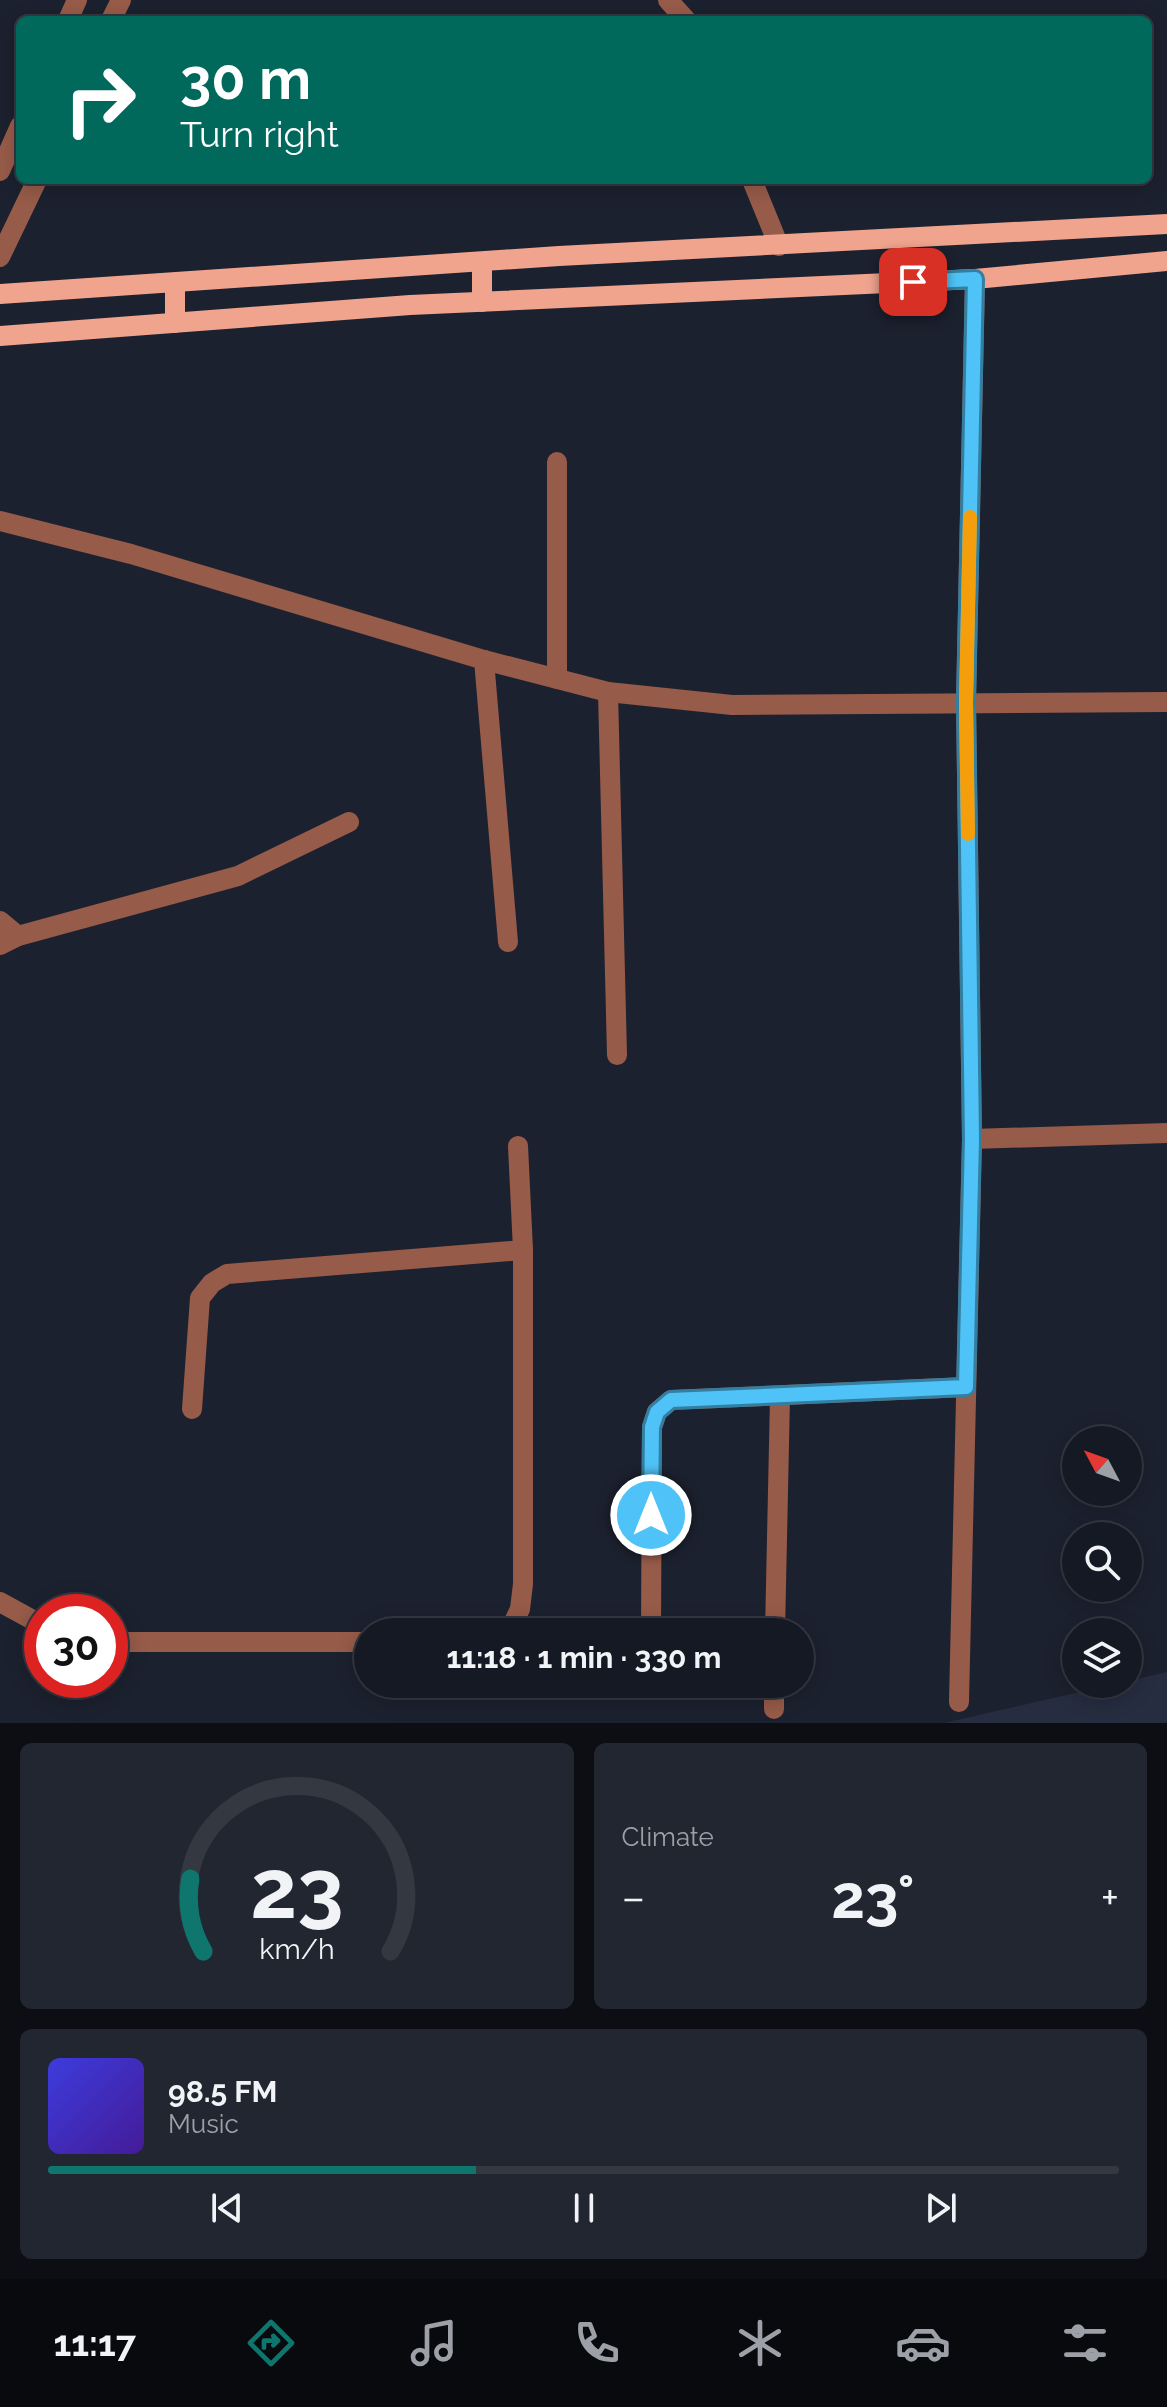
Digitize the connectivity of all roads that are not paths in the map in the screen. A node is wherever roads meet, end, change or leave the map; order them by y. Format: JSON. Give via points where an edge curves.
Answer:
{"nodes":[{"id":1,"x":668,"y":0,"type":"edge"},
{"id":2,"x":682,"y":16,"type":"edge"},
{"id":3,"x":16,"y":135,"type":"edge"},
{"id":4,"x":0,"y":171,"type":"edge"},
{"id":5,"x":35,"y":184,"type":"edge"},
{"id":6,"x":754,"y":184,"type":"edge"},
{"id":7,"x":1167,"y":224,"type":"edge"},
{"id":8,"x":779,"y":246,"type":"junction"},
{"id":9,"x":0,"y":257,"type":"edge"},
{"id":10,"x":1167,"y":261,"type":"edge"},
{"id":11,"x":482,"y":262,"type":"junction"},
{"id":12,"x":975,"y":279,"type":"junction"},
{"id":13,"x":175,"y":283,"type":"junction"},
{"id":14,"x":0,"y":294,"type":"edge"},
{"id":15,"x":482,"y":302,"type":"junction"},
{"id":16,"x":175,"y":323,"type":"junction"},
{"id":17,"x":0,"y":336,"type":"edge"},
{"id":18,"x":557,"y":462,"type":"dead end"},
{"id":19,"x":0,"y":521,"type":"edge"},
{"id":20,"x":484,"y":660,"type":"junction"},
{"id":21,"x":557,"y":679,"type":"junction"},
{"id":22,"x":608,"y":692,"type":"junction"},
{"id":23,"x":966,"y":702,"type":"junction"},
{"id":24,"x":1167,"y":702,"type":"edge"},
{"id":25,"x":349,"y":822,"type":"dead end"},
{"id":26,"x":0,"y":921,"type":"edge"},
{"id":27,"x":9,"y":940,"type":"edge"},
{"id":28,"x":508,"y":942,"type":"dead end"},
{"id":29,"x":617,"y":1055,"type":"dead end"},
{"id":30,"x":1167,"y":1133,"type":"edge"},
{"id":31,"x":972,"y":1139,"type":"junction"},
{"id":32,"x":518,"y":1146,"type":"dead end"},
{"id":33,"x":523,"y":1250,"type":"junction"},
{"id":34,"x":966,"y":1387,"type":"junction"},
{"id":35,"x":780,"y":1397,"type":"junction"},
{"id":36,"x":192,"y":1409,"type":"dead end"},
{"id":37,"x":0,"y":1602,"type":"edge"},
{"id":38,"x":24,"y":1615,"type":"edge"},
{"id":39,"x":516,"y":1618,"type":"edge"},
{"id":40,"x":651,"y":1618,"type":"edge"},
{"id":41,"x":775,"y":1618,"type":"edge"},
{"id":42,"x":128,"y":1642,"type":"edge"},
{"id":43,"x":354,"y":1642,"type":"edge"},
{"id":44,"x":774,"y":1698,"type":"edge"},
{"id":45,"x":959,"y":1702,"type":"dead end"},
{"id":46,"x":774,"y":1709,"type":"dead end"}],
"edges":[{"from":1,"to":2,"type":"street"},
{"from":3,"to":4,"type":"street"},
{"from":5,"to":9,"type":"street"},
{"from":6,"to":8,"type":"street"},
{"from":7,"to":8,"type":"main road"},
{"from":8,"to":11,"type":"main road"},
{"from":10,"to":12,"type":"main road"},
{"from":11,"to":13,"type":"main road"},
{"from":11,"to":15,"type":"main road"},
{"from":12,"to":15,"type":"main road"},
{"from":12,"to":23,"type":"street"},
{"from":13,"to":14,"type":"main road"},
{"from":13,"to":16,"type":"main road"},
{"from":15,"to":16,"type":"main road"},
{"from":16,"to":17,"type":"main road"},
{"from":18,"to":21,"type":"street"},
{"from":19,"to":20,"type":"street","via":[[131,554]]},
{"from":20,"to":21,"type":"street"},
{"from":20,"to":28,"type":"street"},
{"from":21,"to":22,"type":"street"},
{"from":22,"to":23,"type":"street","via":[[732,705]]},
{"from":22,"to":29,"type":"street"},
{"from":23,"to":24,"type":"street"},
{"from":23,"to":31,"type":"street"},
{"from":25,"to":27,"type":"street","via":[[238,876]]},
{"from":26,"to":27,"type":"street"},
{"from":30,"to":31,"type":"street"},
{"from":31,"to":34,"type":"street"},
{"from":32,"to":33,"type":"street"},
{"from":33,"to":36,"type":"street","via":[[227,1274],[200,1298]]},
{"from":33,"to":39,"type":"street","via":[[523,1584]]},
{"from":34,"to":35,"type":"street"},
{"from":34,"to":45,"type":"street"},
{"from":35,"to":40,"type":"street","via":[[671,1400],[657,1412],[652,1427]]},
{"from":35,"to":41,"type":"street"},
{"from":37,"to":38,"type":"street"},
{"from":42,"to":43,"type":"street"},
{"from":44,"to":46,"type":"street"}]}
